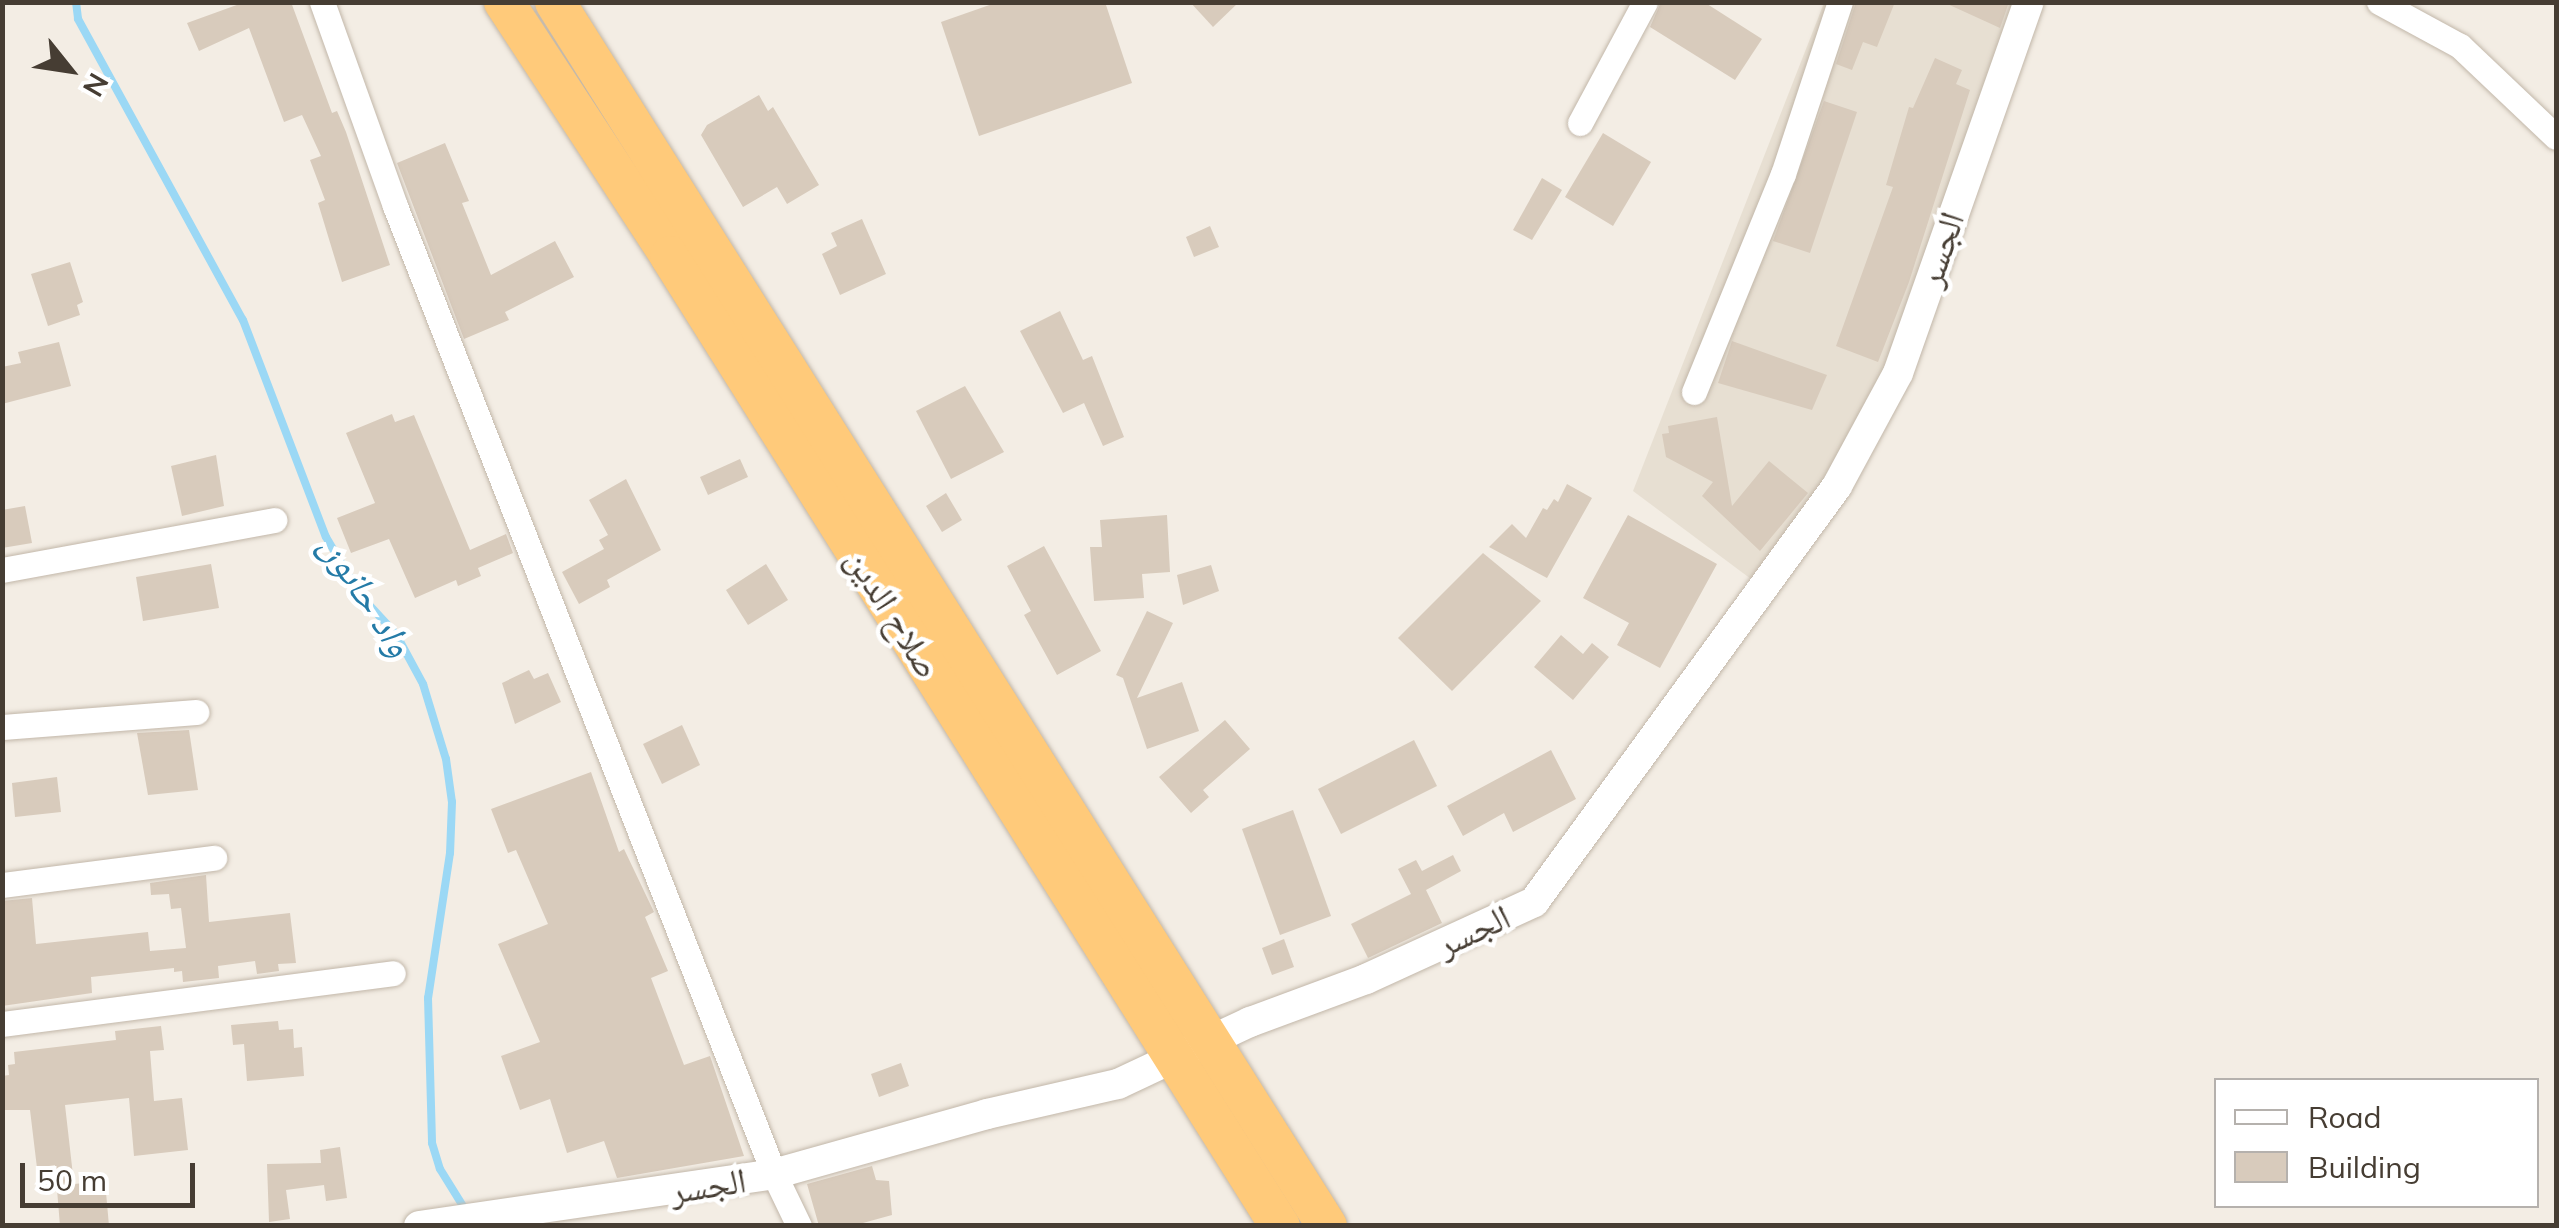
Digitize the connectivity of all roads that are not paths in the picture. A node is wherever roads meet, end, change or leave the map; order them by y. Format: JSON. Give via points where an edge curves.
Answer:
{"nodes":[{"id":1,"x":322,"y":2,"type":"edge"},
{"id":2,"x":504,"y":2,"type":"edge"},
{"id":3,"x":554,"y":2,"type":"edge"},
{"id":4,"x":1646,"y":2,"type":"edge"},
{"id":5,"x":1840,"y":2,"type":"edge"},
{"id":6,"x":2029,"y":2,"type":"edge"},
{"id":7,"x":2393,"y":6,"type":"edge"},
{"id":8,"x":1580,"y":123,"type":"dead end"},
{"id":9,"x":2556,"y":137,"type":"edge"},
{"id":10,"x":1694,"y":392,"type":"dead end"},
{"id":11,"x":274,"y":520,"type":"dead end"},
{"id":12,"x":2,"y":570,"type":"edge"},
{"id":13,"x":196,"y":712,"type":"dead end"},
{"id":14,"x":2,"y":727,"type":"edge"},
{"id":15,"x":214,"y":858,"type":"dead end"},
{"id":16,"x":2,"y":885,"type":"edge"},
{"id":17,"x":392,"y":973,"type":"dead end"},
{"id":18,"x":2,"y":1024,"type":"edge"},
{"id":19,"x":1213,"y":1040,"type":"junction"},
{"id":20,"x":1173,"y":1059,"type":"junction"},
{"id":21,"x":774,"y":1174,"type":"junction"},
{"id":22,"x":418,"y":1226,"type":"edge"},
{"id":23,"x":799,"y":1226,"type":"edge"},
{"id":24,"x":1280,"y":1226,"type":"edge"},
{"id":25,"x":1326,"y":1226,"type":"edge"}],
"edges":[{"from":1,"to":21,"type":"street","via":[[402,224]]},
{"from":2,"to":20,"type":"highway","name":"صلاح الدين"},
{"from":3,"to":19,"type":"highway","name":"صلاح الدين"},
{"from":4,"to":8,"type":"street"},
{"from":5,"to":10,"type":"street","via":[[1783,174]]},
{"from":6,"to":19,"type":"street","name":"الجسر","via":[[1898,373],[1837,486],[1534,902]]},
{"from":7,"to":9,"type":"street","via":[[2460,46]]},
{"from":11,"to":12,"type":"street"},
{"from":13,"to":14,"type":"street"},
{"from":15,"to":16,"type":"street"},
{"from":17,"to":18,"type":"street"},
{"from":19,"to":20,"type":"street","name":"الجسر"},
{"from":19,"to":25,"type":"highway","name":"صلاح الدين"},
{"from":20,"to":21,"type":"street","name":"الجسر","via":[[1118,1084]]},
{"from":20,"to":24,"type":"highway","name":"صلاح الدين"},
{"from":21,"to":22,"type":"street","name":"الجسر"},
{"from":21,"to":23,"type":"street"}]}
